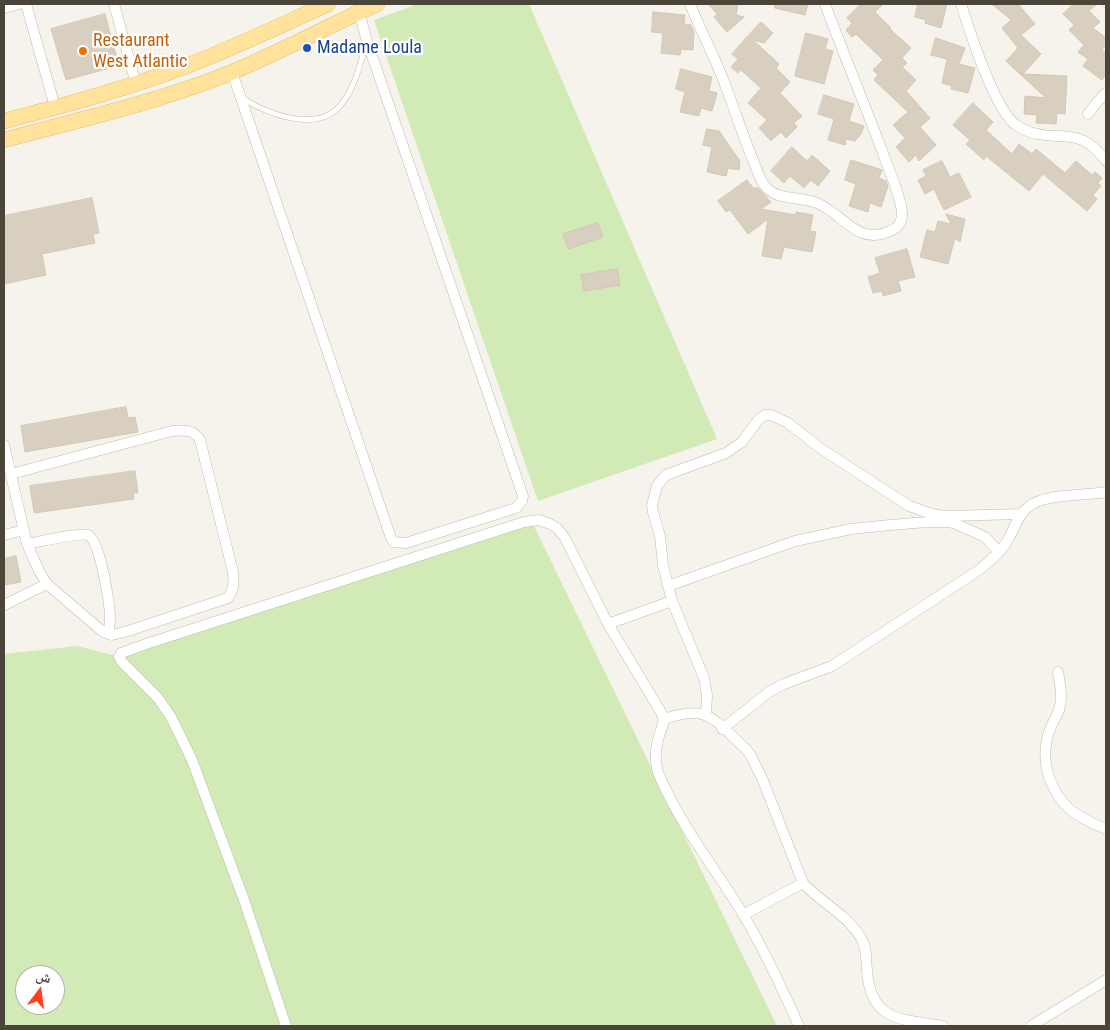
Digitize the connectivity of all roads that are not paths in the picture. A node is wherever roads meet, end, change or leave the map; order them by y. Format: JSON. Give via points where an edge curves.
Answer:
{"nodes":[{"id":1,"x":19,"y":4,"type":"edge"},
{"id":2,"x":26,"y":4,"type":"edge"},
{"id":3,"x":114,"y":4,"type":"edge"},
{"id":4,"x":328,"y":4,"type":"edge"},
{"id":5,"x":376,"y":4,"type":"edge"},
{"id":6,"x":690,"y":4,"type":"edge"},
{"id":7,"x":825,"y":4,"type":"edge"},
{"id":8,"x":961,"y":4,"type":"edge"},
{"id":9,"x":4,"y":8,"type":"edge"},
{"id":10,"x":359,"y":12,"type":"junction"},
{"id":11,"x":367,"y":41,"type":"junction"},
{"id":12,"x":232,"y":72,"type":"junction"},
{"id":13,"x":136,"y":84,"type":"junction"},
{"id":14,"x":1106,"y":93,"type":"edge"},
{"id":15,"x":239,"y":96,"type":"junction"},
{"id":16,"x":55,"y":107,"type":"junction"},
{"id":17,"x":1088,"y":114,"type":"dead end"},
{"id":18,"x":4,"y":121,"type":"edge"},
{"id":19,"x":4,"y":140,"type":"edge"},
{"id":20,"x":1106,"y":161,"type":"edge"},
{"id":21,"x":4,"y":445,"type":"edge"},
{"id":22,"x":11,"y":474,"type":"junction"},
{"id":23,"x":1106,"y":492,"type":"edge"},
{"id":24,"x":1022,"y":514,"type":"junction"},
{"id":25,"x":24,"y":530,"type":"junction"},
{"id":26,"x":4,"y":535,"type":"edge"},
{"id":27,"x":27,"y":544,"type":"junction"},
{"id":28,"x":999,"y":552,"type":"junction"},
{"id":29,"x":47,"y":584,"type":"junction"},
{"id":30,"x":668,"y":586,"type":"junction"},
{"id":31,"x":672,"y":601,"type":"junction"},
{"id":32,"x":4,"y":606,"type":"edge"},
{"id":33,"x":608,"y":624,"type":"junction"},
{"id":34,"x":108,"y":634,"type":"junction"},
{"id":35,"x":1058,"y":672,"type":"dead end"},
{"id":36,"x":706,"y":714,"type":"junction"},
{"id":37,"x":664,"y":719,"type":"junction"},
{"id":38,"x":722,"y":729,"type":"junction"},
{"id":39,"x":1106,"y":829,"type":"edge"},
{"id":40,"x":804,"y":883,"type":"junction"},
{"id":41,"x":743,"y":915,"type":"junction"},
{"id":42,"x":1106,"y":980,"type":"edge"},
{"id":43,"x":286,"y":1026,"type":"edge"},
{"id":44,"x":799,"y":1026,"type":"edge"},
{"id":45,"x":943,"y":1026,"type":"edge"},
{"id":46,"x":1031,"y":1026,"type":"edge"}],
"edges":[{"from":1,"to":9,"type":"street"},
{"from":2,"to":16,"type":"street"},
{"from":3,"to":13,"type":"street"},
{"from":4,"to":13,"type":"main road","via":[[217,54]]},
{"from":5,"to":10,"type":"main road"},
{"from":6,"to":7,"type":"street","via":[[767,188],[778,196],[803,198],[819,204],[860,233],[880,235],[898,226],[902,219],[901,208]]},
{"from":8,"to":20,"type":"street","via":[[973,42],[1003,110],[1016,125],[1037,134],[1082,140]]},
{"from":10,"to":11,"type":"street"},
{"from":10,"to":12,"type":"main road"},
{"from":11,"to":15,"type":"lane","via":[[347,95],[337,109],[327,115],[304,120],[289,118],[255,106]]},
{"from":11,"to":15,"type":"street","via":[[523,496],[516,508],[406,543],[394,542],[391,538]]},
{"from":12,"to":15,"type":"street"},
{"from":12,"to":19,"type":"main road","via":[[176,92]]},
{"from":13,"to":16,"type":"main road"},
{"from":14,"to":17,"type":"street"},
{"from":16,"to":18,"type":"main road"},
{"from":21,"to":22,"type":"street"},
{"from":22,"to":25,"type":"street"},
{"from":22,"to":34,"type":"street","via":[[172,431],[190,431],[198,436],[233,572],[230,596],[136,629]]},
{"from":23,"to":24,"type":"street","via":[[1043,500]]},
{"from":24,"to":28,"type":"street"},
{"from":24,"to":30,"type":"street","via":[[940,515],[909,506],[820,448],[788,423],[765,415],[733,449],[674,471],[660,481],[654,495],[653,512]]},
{"from":25,"to":26,"type":"street"},
{"from":25,"to":27,"type":"street"},
{"from":27,"to":29,"type":"street"},
{"from":27,"to":34,"type":"street","via":[[79,535],[92,538],[99,554],[108,598]]},
{"from":28,"to":30,"type":"street","via":[[984,537],[956,524],[933,522],[851,529],[795,540]]},
{"from":28,"to":38,"type":"street","via":[[979,570],[849,656],[769,692]]},
{"from":29,"to":32,"type":"street"},
{"from":29,"to":34,"type":"street"},
{"from":30,"to":31,"type":"street"},
{"from":31,"to":33,"type":"street"},
{"from":31,"to":36,"type":"street","via":[[704,678]]},
{"from":33,"to":37,"type":"street"},
{"from":33,"to":43,"type":"street","via":[[565,538],[558,528],[539,520],[456,543],[121,653],[122,662],[158,698],[171,717],[192,760]]},
{"from":35,"to":39,"type":"street","via":[[1061,701],[1047,736],[1045,764],[1062,803],[1073,813]]},
{"from":36,"to":37,"type":"street","via":[[688,712]]},
{"from":36,"to":38,"type":"street"},
{"from":37,"to":41,"type":"street","via":[[656,749],[659,775]]},
{"from":38,"to":40,"type":"street","via":[[746,749],[755,762]]},
{"from":40,"to":41,"type":"street"},
{"from":40,"to":45,"type":"street","via":[[837,911],[863,940],[872,999],[882,1011],[898,1018]]},
{"from":41,"to":44,"type":"street"},
{"from":42,"to":46,"type":"street"}]}
